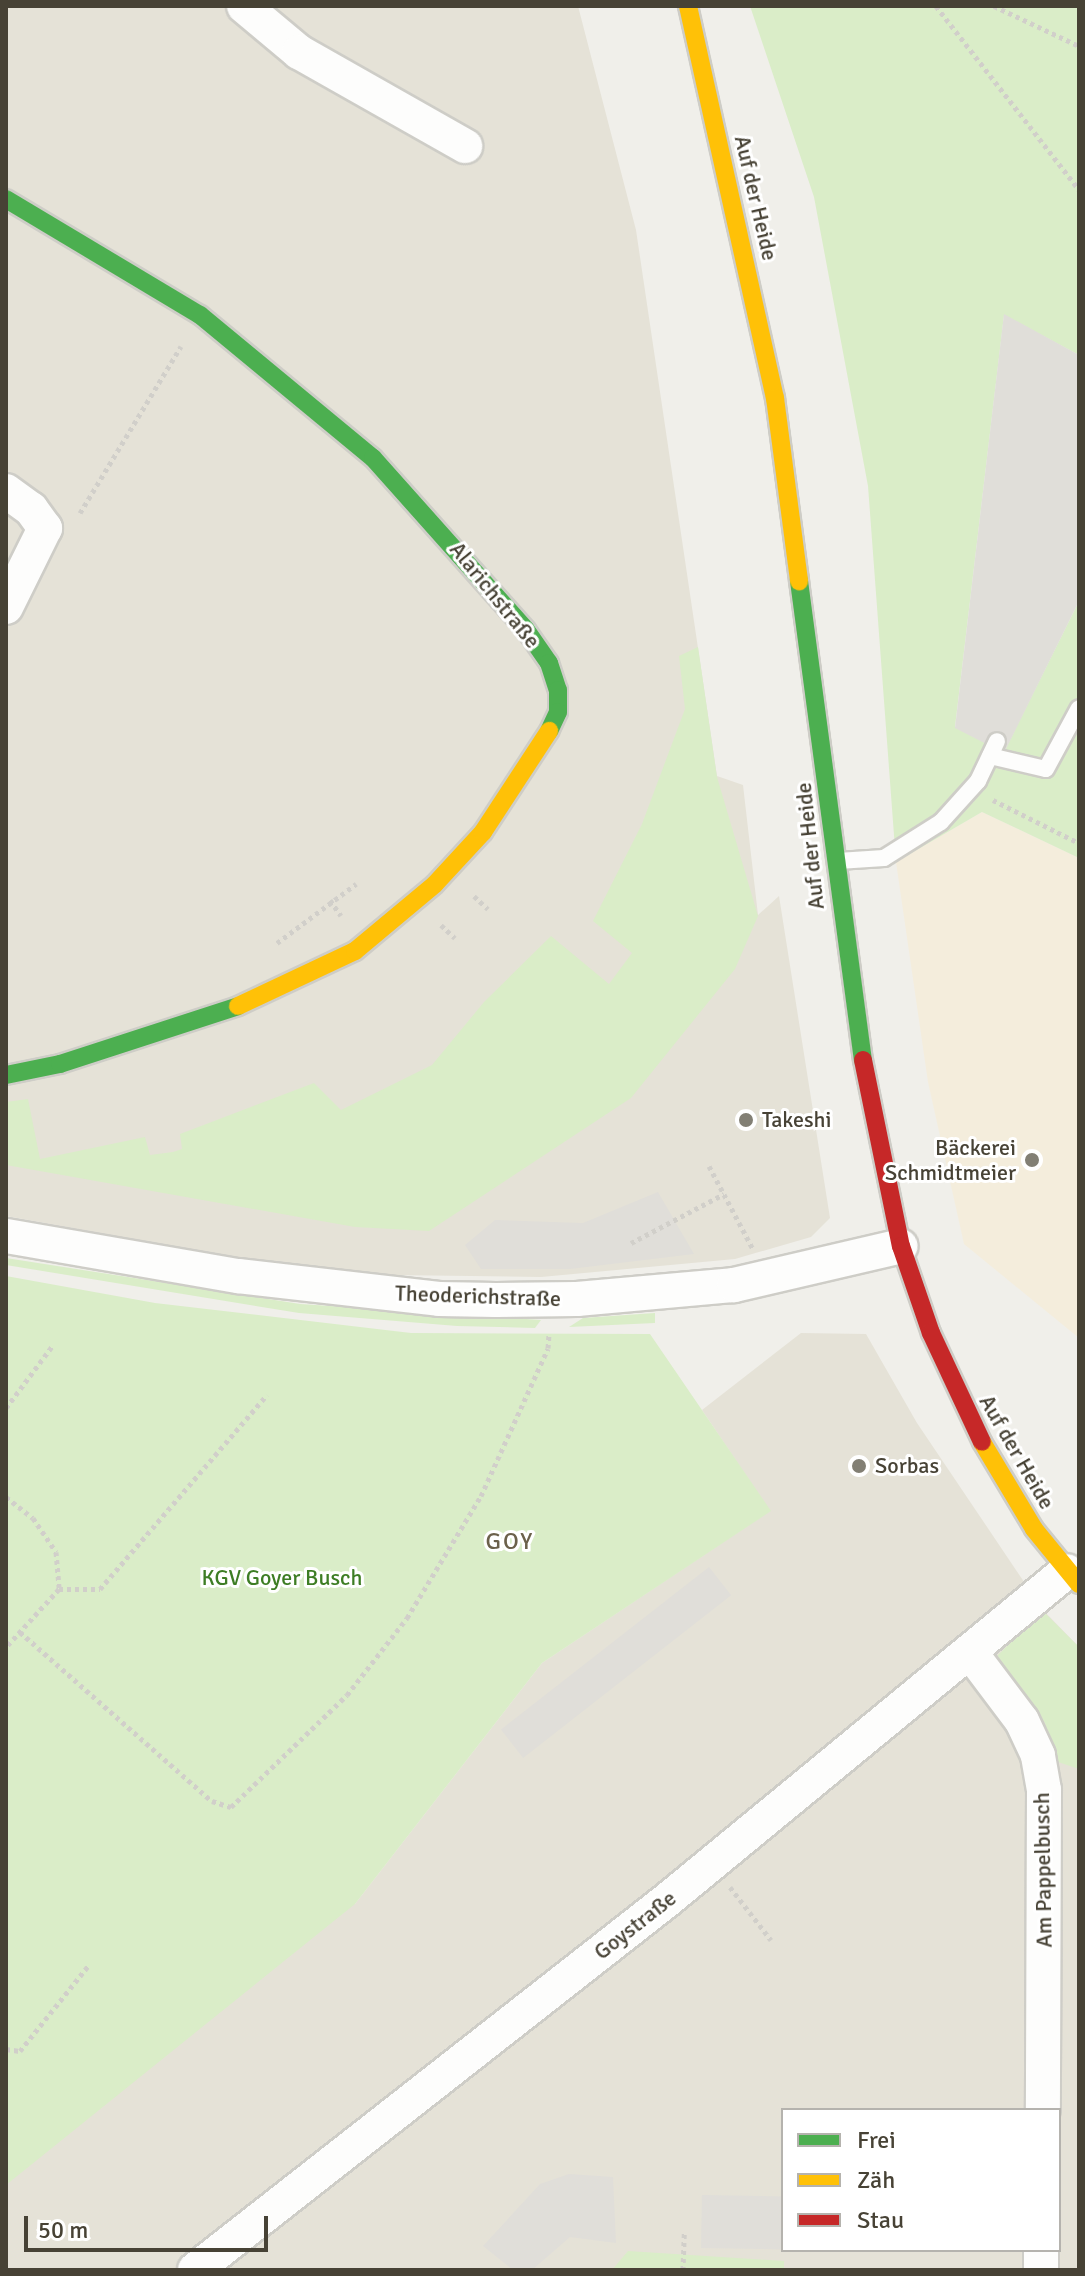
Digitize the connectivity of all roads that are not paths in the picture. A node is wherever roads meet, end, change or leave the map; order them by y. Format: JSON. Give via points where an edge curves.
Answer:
{"nodes":[{"id":1,"x":244,"y":6,"type":"edge"},
{"id":2,"x":665,"y":6,"type":"edge"},
{"id":3,"x":688,"y":6,"type":"edge"},
{"id":4,"x":704,"y":78,"type":"junction"},
{"id":5,"x":465,"y":146,"type":"dead end"},
{"id":6,"x":6,"y":199,"type":"edge"},
{"id":7,"x":6,"y":491,"type":"edge"},
{"id":8,"x":6,"y":607,"type":"edge"},
{"id":9,"x":1079,"y":708,"type":"edge"},
{"id":10,"x":836,"y":861,"type":"junction"},
{"id":11,"x":6,"y":1075,"type":"edge"},
{"id":12,"x":6,"y":1236,"type":"edge"},
{"id":13,"x":901,"y":1246,"type":"junction"},
{"id":14,"x":1075,"y":1573,"type":"edge"},
{"id":15,"x":970,"y":1652,"type":"junction"},
{"id":16,"x":1043,"y":2108,"type":"edge"},
{"id":17,"x":195,"y":2270,"type":"edge"}],
"edges":[{"from":1,"to":5,"type":"street","via":[[299,52]]},
{"from":2,"to":4,"type":"main road","name":"Auf der Heide"},
{"from":3,"to":4,"type":"main road","name":"Auf der Heide"},
{"from":4,"to":10,"type":"main road","name":"Auf der Heide","via":[[775,398]]},
{"from":6,"to":11,"type":"main road","name":"Alarichstraße","via":[[200,315],[315,406],[438,526],[549,663],[558,712],[544,742],[483,832],[435,884],[355,951],[211,1018]]},
{"from":7,"to":8,"type":"street","via":[[31,509],[45,528]]},
{"from":9,"to":10,"type":"lane","via":[[1046,769],[994,748],[970,789],[941,822],[884,858]]},
{"from":10,"to":13,"type":"main road","name":"Auf der Heide","via":[[860,1047]]},
{"from":12,"to":13,"type":"street","name":"Theoderichstraße","via":[[238,1276],[439,1299],[577,1299],[767,1279]]},
{"from":13,"to":14,"type":"main road","name":"Auf der Heide","via":[[931,1333],[985,1451],[1034,1529]]},
{"from":14,"to":15,"type":"street","name":"Goystraße"},
{"from":15,"to":16,"type":"street","name":"Am Pappelbusch","via":[[1022,1721],[1038,1756],[1044,1790]]},
{"from":15,"to":17,"type":"street","name":"Goystraße","via":[[712,1864]]}]}
